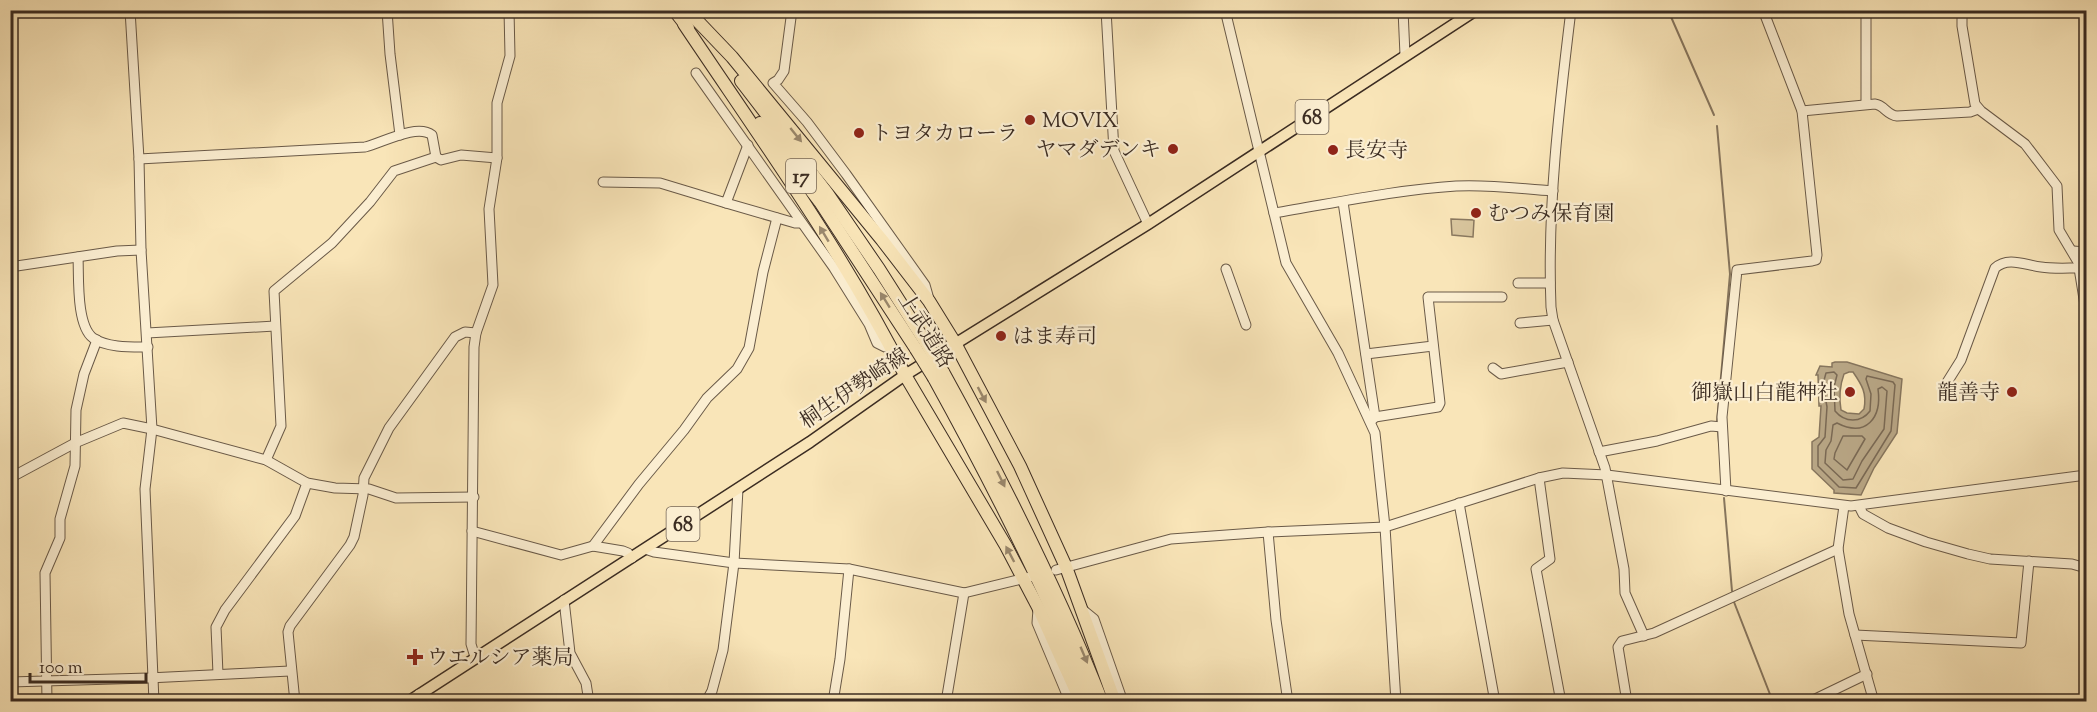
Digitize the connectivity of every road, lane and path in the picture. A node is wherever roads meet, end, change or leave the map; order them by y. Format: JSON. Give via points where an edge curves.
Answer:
{"nodes":[{"id":1,"x":130,"y":10,"type":"edge"},
{"id":2,"x":387,"y":10,"type":"edge"},
{"id":3,"x":509,"y":10,"type":"edge"},
{"id":4,"x":674,"y":10,"type":"edge"},
{"id":5,"x":792,"y":10,"type":"edge"},
{"id":6,"x":1106,"y":10,"type":"edge"},
{"id":7,"x":1225,"y":10,"type":"edge"},
{"id":8,"x":1403,"y":10,"type":"edge"},
{"id":9,"x":1476,"y":10,"type":"edge"},
{"id":10,"x":1571,"y":10,"type":"edge"},
{"id":11,"x":1763,"y":10,"type":"edge"},
{"id":12,"x":1866,"y":10,"type":"edge"},
{"id":13,"x":1962,"y":11,"type":"edge"},
{"id":14,"x":687,"y":15,"type":"edge"},
{"id":15,"x":1405,"y":55,"type":"junction"},
{"id":16,"x":696,"y":73,"type":"dead end"},
{"id":17,"x":1866,"y":104,"type":"junction"},
{"id":18,"x":1978,"y":109,"type":"junction"},
{"id":19,"x":1802,"y":111,"type":"junction"},
{"id":20,"x":400,"y":135,"type":"junction"},
{"id":21,"x":748,"y":145,"type":"junction"},
{"id":22,"x":1260,"y":152,"type":"junction"},
{"id":23,"x":436,"y":157,"type":"junction"},
{"id":24,"x":497,"y":158,"type":"junction"},
{"id":25,"x":139,"y":159,"type":"junction"},
{"id":26,"x":603,"y":182,"type":"dead end"},
{"id":27,"x":1553,"y":191,"type":"junction"},
{"id":28,"x":1343,"y":202,"type":"junction"},
{"id":29,"x":726,"y":203,"type":"junction"},
{"id":30,"x":1274,"y":213,"type":"junction"},
{"id":31,"x":777,"y":218,"type":"junction"},
{"id":32,"x":801,"y":223,"type":"junction"},
{"id":33,"x":1148,"y":224,"type":"junction"},
{"id":34,"x":141,"y":250,"type":"junction"},
{"id":35,"x":2073,"y":251,"type":"junction"},
{"id":36,"x":2086,"y":252,"type":"edge"},
{"id":37,"x":78,"y":257,"type":"junction"},
{"id":38,"x":10,"y":267,"type":"edge"},
{"id":39,"x":2079,"y":268,"type":"junction"},
{"id":40,"x":1226,"y":269,"type":"dead end"},
{"id":41,"x":1518,"y":283,"type":"dead end"},
{"id":42,"x":1550,"y":284,"type":"junction"},
{"id":43,"x":1502,"y":297,"type":"dead end"},
{"id":44,"x":929,"y":301,"type":"junction"},
{"id":45,"x":2086,"y":311,"type":"edge"},
{"id":46,"x":1553,"y":320,"type":"junction"},
{"id":47,"x":1520,"y":323,"type":"dead end"},
{"id":48,"x":1246,"y":325,"type":"dead end"},
{"id":49,"x":275,"y":326,"type":"junction"},
{"id":50,"x":147,"y":333,"type":"junction"},
{"id":51,"x":476,"y":333,"type":"junction"},
{"id":52,"x":97,"y":340,"type":"junction"},
{"id":53,"x":955,"y":343,"type":"junction"},
{"id":54,"x":891,"y":346,"type":"junction"},
{"id":55,"x":1433,"y":346,"type":"junction"},
{"id":56,"x":148,"y":347,"type":"junction"},
{"id":57,"x":1366,"y":354,"type":"junction"},
{"id":58,"x":1568,"y":362,"type":"junction"},
{"id":59,"x":1493,"y":368,"type":"dead end"},
{"id":60,"x":905,"y":375,"type":"junction"},
{"id":61,"x":938,"y":375,"type":"junction"},
{"id":62,"x":1946,"y":384,"type":"dead end"},
{"id":63,"x":1373,"y":419,"type":"junction"},
{"id":64,"x":1722,"y":427,"type":"junction"},
{"id":65,"x":152,"y":429,"type":"junction"},
{"id":66,"x":75,"y":443,"type":"junction"},
{"id":67,"x":1599,"y":452,"type":"junction"},
{"id":68,"x":266,"y":460,"type":"junction"},
{"id":69,"x":2086,"y":475,"type":"edge"},
{"id":70,"x":1607,"y":476,"type":"junction"},
{"id":71,"x":10,"y":478,"type":"edge"},
{"id":72,"x":1539,"y":478,"type":"junction"},
{"id":73,"x":307,"y":483,"type":"junction"},
{"id":74,"x":363,"y":489,"type":"junction"},
{"id":75,"x":738,"y":489,"type":"junction"},
{"id":76,"x":1726,"y":491,"type":"junction"},
{"id":77,"x":474,"y":497,"type":"junction"},
{"id":78,"x":1459,"y":503,"type":"junction"},
{"id":79,"x":1844,"y":506,"type":"junction"},
{"id":80,"x":1859,"y":506,"type":"junction"},
{"id":81,"x":1385,"y":527,"type":"junction"},
{"id":82,"x":472,"y":531,"type":"junction"},
{"id":83,"x":1268,"y":532,"type":"junction"},
{"id":84,"x":593,"y":546,"type":"junction"},
{"id":85,"x":645,"y":549,"type":"junction"},
{"id":86,"x":1838,"y":549,"type":"junction"},
{"id":87,"x":632,"y":558,"type":"junction"},
{"id":88,"x":2029,"y":561,"type":"junction"},
{"id":89,"x":734,"y":563,"type":"junction"},
{"id":90,"x":2086,"y":568,"type":"edge"},
{"id":91,"x":849,"y":569,"type":"junction"},
{"id":92,"x":1061,"y":569,"type":"junction"},
{"id":93,"x":1027,"y":578,"type":"junction"},
{"id":94,"x":964,"y":593,"type":"junction"},
{"id":95,"x":564,"y":600,"type":"junction"},
{"id":96,"x":1038,"y":607,"type":"junction"},
{"id":97,"x":1081,"y":609,"type":"junction"},
{"id":98,"x":1855,"y":635,"type":"junction"},
{"id":99,"x":1644,"y":636,"type":"junction"},
{"id":100,"x":475,"y":657,"type":"junction"},
{"id":101,"x":290,"y":671,"type":"junction"},
{"id":102,"x":218,"y":674,"type":"junction"},
{"id":103,"x":1867,"y":674,"type":"junction"},
{"id":104,"x":153,"y":678,"type":"junction"},
{"id":105,"x":10,"y":682,"type":"edge"},
{"id":106,"x":47,"y":682,"type":"junction"},
{"id":107,"x":419,"y":694,"type":"junction"},
{"id":108,"x":47,"y":702,"type":"edge"},
{"id":109,"x":154,"y":702,"type":"edge"},
{"id":110,"x":295,"y":702,"type":"edge"},
{"id":111,"x":408,"y":702,"type":"edge"},
{"id":112,"x":433,"y":702,"type":"edge"},
{"id":113,"x":589,"y":702,"type":"edge"},
{"id":114,"x":706,"y":702,"type":"edge"},
{"id":115,"x":833,"y":702,"type":"edge"},
{"id":116,"x":946,"y":702,"type":"edge"},
{"id":117,"x":1070,"y":702,"type":"edge"},
{"id":118,"x":1081,"y":702,"type":"edge"},
{"id":119,"x":1091,"y":702,"type":"edge"},
{"id":120,"x":1102,"y":702,"type":"edge"},
{"id":121,"x":1114,"y":702,"type":"edge"},
{"id":122,"x":1123,"y":702,"type":"edge"},
{"id":123,"x":1288,"y":702,"type":"edge"},
{"id":124,"x":1396,"y":702,"type":"edge"},
{"id":125,"x":1495,"y":702,"type":"edge"},
{"id":126,"x":1561,"y":702,"type":"edge"},
{"id":127,"x":1627,"y":702,"type":"edge"},
{"id":128,"x":1809,"y":702,"type":"edge"},
{"id":129,"x":1874,"y":702,"type":"edge"}],
"edges":[{"from":1,"to":25,"type":"street"},
{"from":2,"to":20,"type":"street"},
{"from":3,"to":24,"type":"street","via":[[511,47],[497,103]]},
{"from":4,"to":14,"type":"highway","name":"上武道路","number":"17"},
{"from":5,"to":44,"type":"street","via":[[784,71],[773,83],[859,192],[925,285]]},
{"from":6,"to":33,"type":"street","via":[[1114,151]]},
{"from":7,"to":22,"type":"street"},
{"from":8,"to":15,"type":"street"},
{"from":9,"to":15,"type":"main road","name":"桐生伊勢崎線","number":"68"},
{"from":10,"to":27,"type":"street"},
{"from":11,"to":19,"type":"street"},
{"from":12,"to":17,"type":"street"},
{"from":13,"to":18,"type":"street"},
{"from":14,"to":44,"type":"highway","one_way":true,"via":[[732,57]]},
{"from":54,"to":14,"type":"highway","one_way":true},
{"from":14,"to":61,"type":"highway","name":"上武道路","number":"17","bridge":true,"via":[[827,193],[879,269]]},
{"from":15,"to":22,"type":"main road","name":"桐生伊勢崎線","number":"68"},
{"from":16,"to":21,"type":"street"},
{"from":17,"to":18,"type":"street","via":[[1881,105],[1897,116],[1967,113]]},
{"from":17,"to":19,"type":"street"},
{"from":18,"to":35,"type":"street","via":[[2025,144],[2056,186],[2059,230]]},
{"from":19,"to":64,"type":"street","via":[[1816,260],[1737,270]]},
{"from":20,"to":23,"type":"street","via":[[430,133]]},
{"from":20,"to":25,"type":"street","via":[[365,147]]},
{"from":21,"to":29,"type":"street"},
{"from":21,"to":32,"type":"street"},
{"from":22,"to":30,"type":"street"},
{"from":22,"to":33,"type":"main road","name":"桐生伊勢崎線","number":"68"},
{"from":23,"to":24,"type":"street"},
{"from":23,"to":49,"type":"street","via":[[394,171],[332,243],[274,291]]},
{"from":24,"to":51,"type":"street","via":[[489,209],[492,294]]},
{"from":25,"to":34,"type":"street"},
{"from":26,"to":29,"type":"street","via":[[660,183]]},
{"from":27,"to":28,"type":"street","via":[[1457,186]]},
{"from":27,"to":42,"type":"street"},
{"from":28,"to":30,"type":"street"},
{"from":28,"to":57,"type":"street"},
{"from":29,"to":31,"type":"street"},
{"from":30,"to":63,"type":"street","via":[[1286,263]]},
{"from":31,"to":32,"type":"street"},
{"from":31,"to":84,"type":"street","via":[[749,348],[737,369],[707,398]]},
{"from":32,"to":54,"type":"street","via":[[839,276],[877,343]]},
{"from":33,"to":53,"type":"main road","name":"桐生伊勢崎線","number":"68"},
{"from":34,"to":37,"type":"street"},
{"from":34,"to":50,"type":"street"},
{"from":35,"to":36,"type":"street"},
{"from":35,"to":39,"type":"street"},
{"from":37,"to":38,"type":"street"},
{"from":37,"to":52,"type":"street","via":[[82,320]]},
{"from":39,"to":45,"type":"street"},
{"from":39,"to":62,"type":"street","via":[[2012,262],[1995,268],[1961,360]]},
{"from":40,"to":48,"type":"street"},
{"from":41,"to":42,"type":"street"},
{"from":42,"to":46,"type":"street"},
{"from":43,"to":55,"type":"street","via":[[1428,297]]},
{"from":44,"to":53,"type":"highway"},
{"from":46,"to":47,"type":"street"},
{"from":46,"to":58,"type":"street"},
{"from":49,"to":50,"type":"street"},
{"from":49,"to":68,"type":"street","via":[[281,426]]},
{"from":50,"to":56,"type":"street"},
{"from":51,"to":74,"type":"street","via":[[455,336],[389,428],[364,478]]},
{"from":51,"to":77,"type":"street"},
{"from":52,"to":56,"type":"street"},
{"from":52,"to":66,"type":"street","via":[[76,410]]},
{"from":53,"to":60,"type":"main road","name":"桐生伊勢崎線","number":"68"},
{"from":53,"to":92,"type":"highway","one_way":true,"via":[[1020,466]]},
{"from":54,"to":60,"type":"highway"},
{"from":55,"to":57,"type":"street"},
{"from":55,"to":63,"type":"street","via":[[1438,406]]},
{"from":56,"to":65,"type":"street"},
{"from":57,"to":63,"type":"street"},
{"from":58,"to":59,"type":"street","via":[[1501,374]]},
{"from":58,"to":67,"type":"street"},
{"from":60,"to":75,"type":"main road","name":"桐生伊勢崎線","number":"68"},
{"from":93,"to":60,"type":"highway","one_way":true},
{"from":61,"to":119,"type":"highway","name":"上武道路","number":"17","via":[[1035,570]]},
{"from":61,"to":120,"type":"highway","name":"上武道路","number":"17","one_way":true,"via":[[996,468],[1044,564]]},
{"from":63,"to":81,"type":"street"},
{"from":64,"to":67,"type":"street","via":[[1711,426]]},
{"from":64,"to":76,"type":"street"},
{"from":65,"to":66,"type":"street","via":[[123,423]]},
{"from":65,"to":68,"type":"street"},
{"from":65,"to":104,"type":"street","via":[[145,489]]},
{"from":66,"to":71,"type":"street"},
{"from":66,"to":106,"type":"street","via":[[75,466],[60,519],[60,538],[45,573]]},
{"from":67,"to":70,"type":"street"},
{"from":68,"to":73,"type":"street"},
{"from":69,"to":80,"type":"street"},
{"from":70,"to":72,"type":"street","via":[[1563,473]]},
{"from":70,"to":76,"type":"street"},
{"from":70,"to":99,"type":"street","via":[[1624,569],[1623,586]]},
{"from":72,"to":78,"type":"street"},
{"from":72,"to":126,"type":"street","via":[[1550,559],[1536,569]]},
{"from":73,"to":74,"type":"street"},
{"from":73,"to":102,"type":"street","via":[[295,516],[216,627]]},
{"from":74,"to":77,"type":"street","via":[[396,498]]},
{"from":74,"to":101,"type":"street","via":[[350,545],[290,626]]},
{"from":75,"to":85,"type":"main road","name":"桐生伊勢崎線","number":"68"},
{"from":75,"to":89,"type":"street"},
{"from":76,"to":79,"type":"street"},
{"from":77,"to":82,"type":"street"},
{"from":78,"to":81,"type":"street"},
{"from":78,"to":125,"type":"street"},
{"from":79,"to":80,"type":"street"},
{"from":79,"to":86,"type":"street"},
{"from":80,"to":88,"type":"street","via":[[1863,514],[1888,528],[1926,542],[1989,558]]},
{"from":81,"to":83,"type":"street"},
{"from":81,"to":124,"type":"street"},
{"from":82,"to":84,"type":"street","via":[[561,555]]},
{"from":82,"to":100,"type":"street","via":[[471,644]]},
{"from":83,"to":92,"type":"street","via":[[1171,539]]},
{"from":83,"to":123,"type":"street"},
{"from":84,"to":87,"type":"street","via":[[623,551]]},
{"from":85,"to":87,"type":"main road","name":"桐生伊勢崎線","number":"68"},
{"from":85,"to":89,"type":"street"},
{"from":86,"to":98,"type":"street"},
{"from":86,"to":99,"type":"street"},
{"from":87,"to":95,"type":"main road","name":"桐生伊勢崎線","number":"68"},
{"from":88,"to":90,"type":"street"},
{"from":88,"to":98,"type":"street","via":[[2021,643]]},
{"from":89,"to":91,"type":"street"},
{"from":89,"to":114,"type":"street","via":[[723,650]]},
{"from":91,"to":94,"type":"street"},
{"from":91,"to":115,"type":"street"},
{"from":92,"to":97,"type":"highway"},
{"from":93,"to":94,"type":"street"},
{"from":93,"to":96,"type":"highway"},
{"from":94,"to":116,"type":"street"},
{"from":95,"to":100,"type":"main road","name":"桐生伊勢崎線","number":"68"},
{"from":95,"to":113,"type":"street","via":[[570,653],[586,683]]},
{"from":96,"to":117,"type":"street","via":[[1037,623]]},
{"from":96,"to":118,"type":"highway"},
{"from":97,"to":121,"type":"highway"},
{"from":97,"to":122,"type":"street","via":[[1094,619]]},
{"from":98,"to":103,"type":"street"},
{"from":99,"to":127,"type":"street","via":[[1619,644]]},
{"from":100,"to":107,"type":"main road","name":"桐生伊勢崎線","number":"68"},
{"from":101,"to":102,"type":"street"},
{"from":101,"to":110,"type":"street"},
{"from":102,"to":104,"type":"street"},
{"from":103,"to":128,"type":"street"},
{"from":103,"to":129,"type":"street"},
{"from":104,"to":106,"type":"street"},
{"from":104,"to":109,"type":"street"},
{"from":105,"to":106,"type":"street"},
{"from":106,"to":108,"type":"street"},
{"from":107,"to":111,"type":"main road","name":"桐生伊勢崎線","number":"68"},
{"from":107,"to":112,"type":"street"}]}
